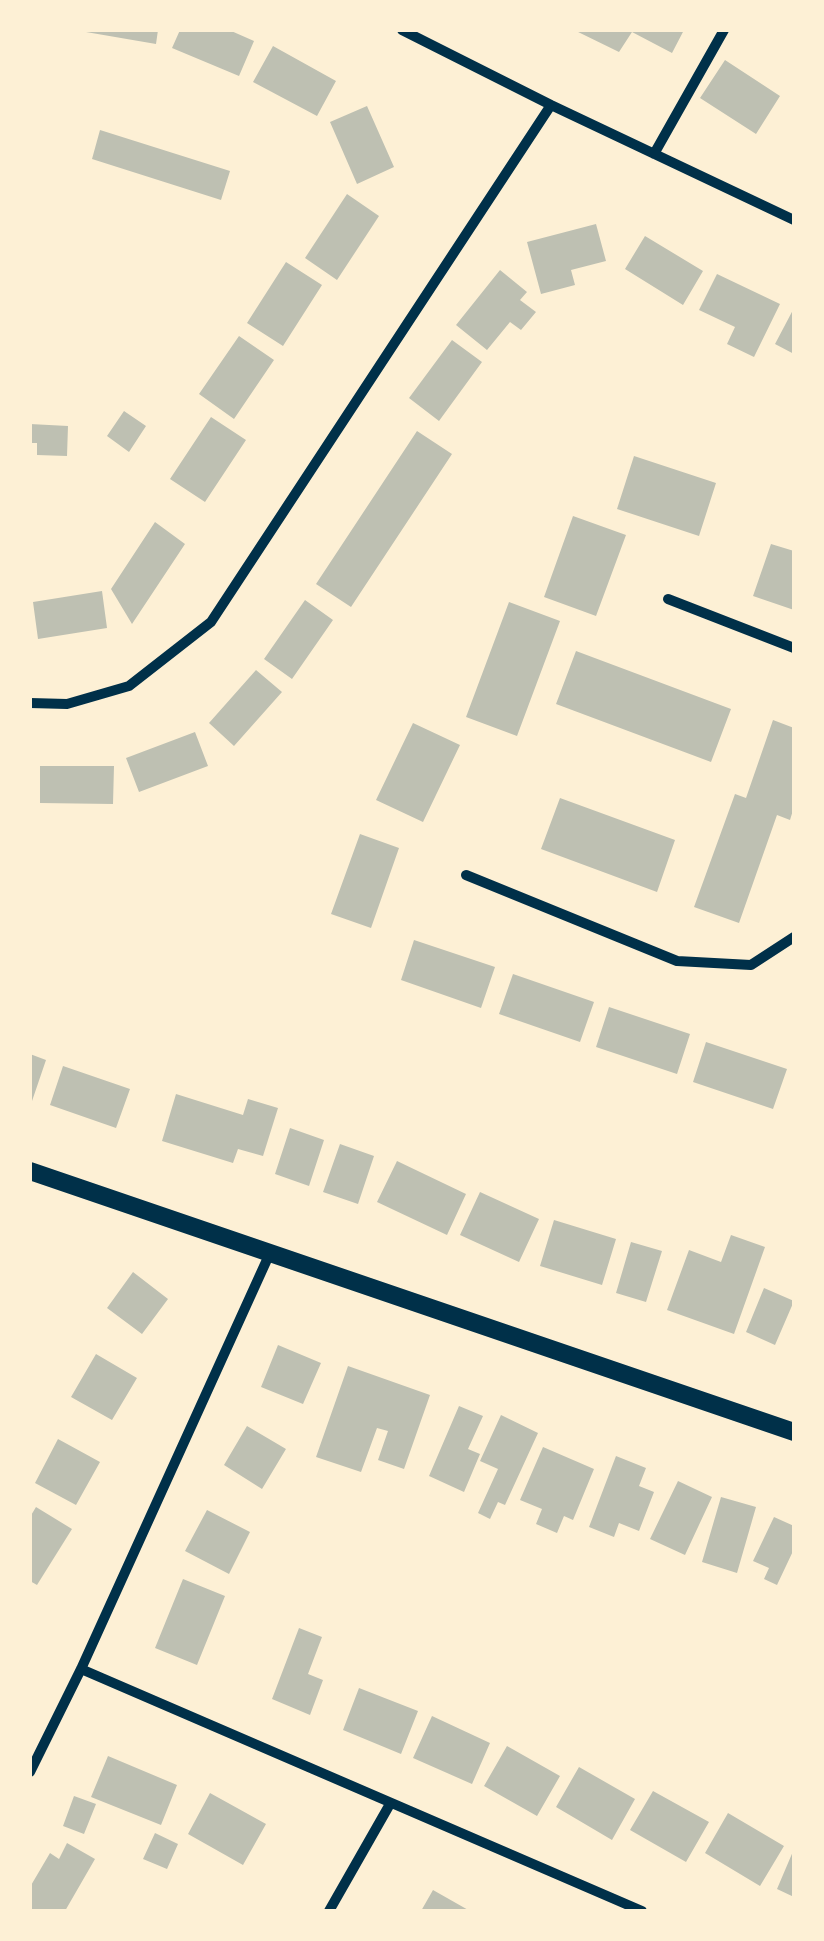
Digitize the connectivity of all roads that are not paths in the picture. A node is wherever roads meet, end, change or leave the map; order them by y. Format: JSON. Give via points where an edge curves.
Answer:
{"nodes":[{"id":1,"x":402,"y":30,"type":"edge"},
{"id":2,"x":724,"y":30,"type":"edge"},
{"id":3,"x":551,"y":105,"type":"junction"},
{"id":4,"x":654,"y":154,"type":"junction"},
{"id":5,"x":794,"y":220,"type":"edge"},
{"id":6,"x":668,"y":600,"type":"dead end"},
{"id":7,"x":794,"y":648,"type":"edge"},
{"id":8,"x":30,"y":702,"type":"edge"},
{"id":9,"x":466,"y":875,"type":"dead end"},
{"id":10,"x":794,"y":937,"type":"edge"},
{"id":11,"x":30,"y":1170,"type":"edge"},
{"id":12,"x":270,"y":1253,"type":"junction"},
{"id":13,"x":794,"y":1432,"type":"edge"},
{"id":14,"x":82,"y":1669,"type":"junction"},
{"id":15,"x":30,"y":1772,"type":"edge"},
{"id":16,"x":390,"y":1804,"type":"junction"},
{"id":17,"x":329,"y":1911,"type":"edge"},
{"id":18,"x":642,"y":1911,"type":"edge"}],
"edges":[{"from":1,"to":3,"type":"street"},
{"from":2,"to":4,"type":"street"},
{"from":3,"to":4,"type":"street"},
{"from":3,"to":8,"type":"street","via":[[210,622],[129,686],[67,704]]},
{"from":4,"to":5,"type":"street"},
{"from":6,"to":7,"type":"street"},
{"from":9,"to":10,"type":"street","via":[[677,961],[752,965]]},
{"from":11,"to":12,"type":"street"},
{"from":12,"to":13,"type":"street"},
{"from":12,"to":14,"type":"street"},
{"from":14,"to":15,"type":"street"},
{"from":14,"to":16,"type":"street"},
{"from":16,"to":17,"type":"street"},
{"from":16,"to":18,"type":"street"}]}
